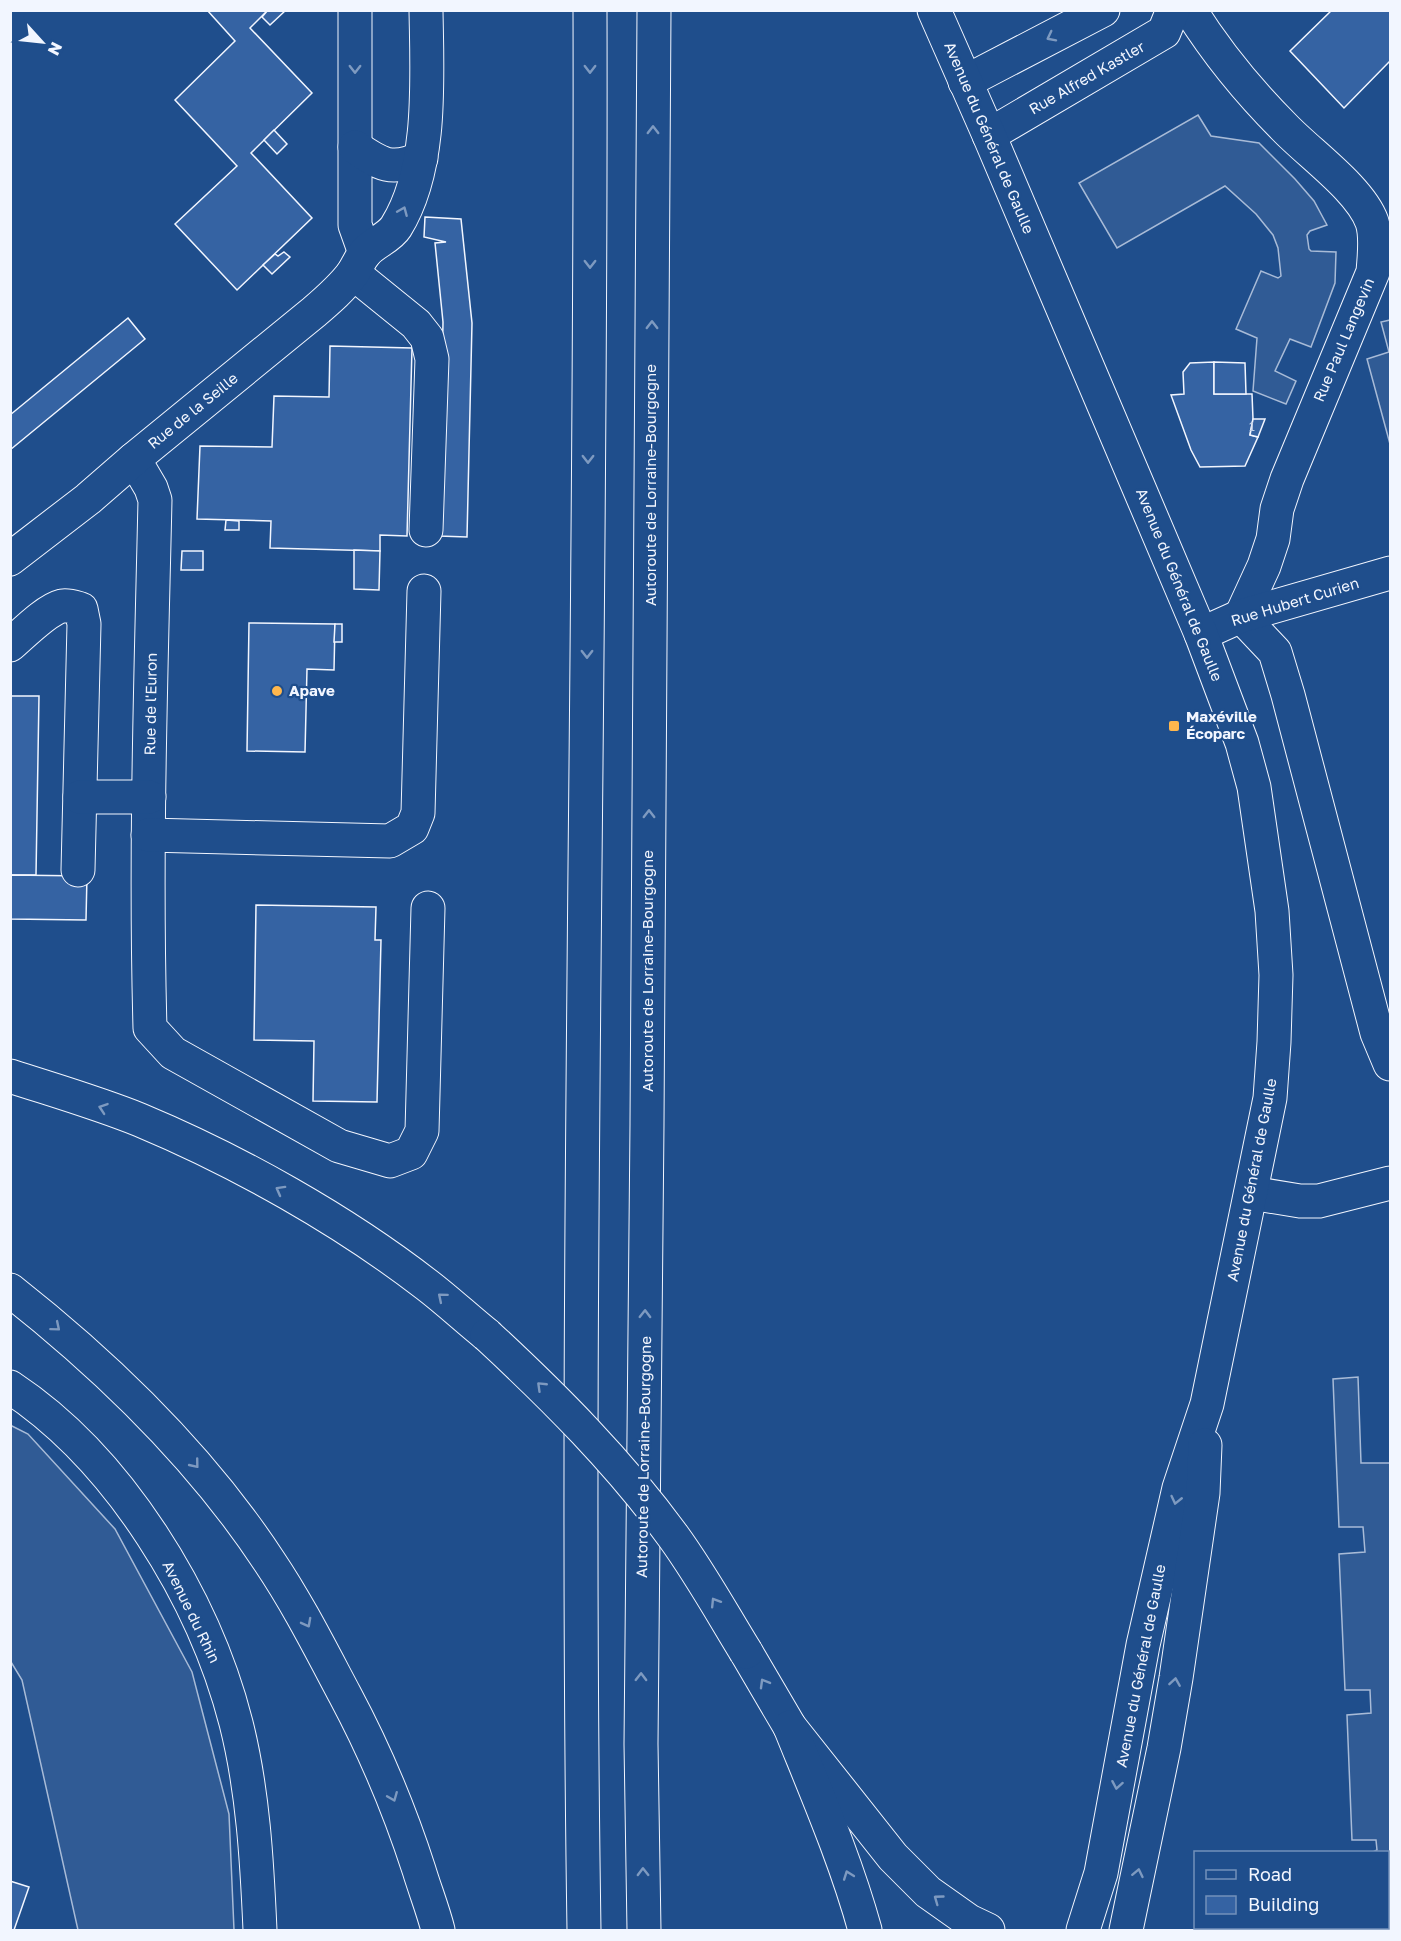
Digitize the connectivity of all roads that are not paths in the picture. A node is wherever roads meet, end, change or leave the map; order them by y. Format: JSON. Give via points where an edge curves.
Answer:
{"nodes":[{"id":1,"x":355,"y":10,"type":"edge"},
{"id":2,"x":426,"y":10,"type":"edge"},
{"id":3,"x":590,"y":10,"type":"edge"},
{"id":4,"x":654,"y":10,"type":"edge"},
{"id":5,"x":934,"y":10,"type":"edge"},
{"id":6,"x":1103,"y":10,"type":"edge"},
{"id":7,"x":1173,"y":10,"type":"edge"},
{"id":8,"x":1190,"y":10,"type":"edge"},
{"id":9,"x":965,"y":82,"type":"junction"},
{"id":10,"x":989,"y":135,"type":"junction"},
{"id":11,"x":355,"y":147,"type":"junction"},
{"id":12,"x":421,"y":158,"type":"junction"},
{"id":13,"x":359,"y":263,"type":"junction"},
{"id":14,"x":134,"y":459,"type":"junction"},
{"id":15,"x":426,"y":531,"type":"dead end"},
{"id":16,"x":10,"y":559,"type":"edge"},
{"id":17,"x":1390,"y":573,"type":"edge"},
{"id":18,"x":423,"y":591,"type":"dead end"},
{"id":19,"x":1241,"y":616,"type":"junction"},
{"id":20,"x":1201,"y":634,"type":"junction"},
{"id":21,"x":10,"y":645,"type":"edge"},
{"id":22,"x":80,"y":797,"type":"junction"},
{"id":23,"x":149,"y":797,"type":"junction"},
{"id":24,"x":148,"y":835,"type":"junction"},
{"id":25,"x":78,"y":870,"type":"dead end"},
{"id":26,"x":428,"y":908,"type":"dead end"},
{"id":27,"x":1390,"y":1064,"type":"edge"},
{"id":28,"x":10,"y":1076,"type":"edge"},
{"id":29,"x":1390,"y":1183,"type":"edge"},
{"id":30,"x":1251,"y":1193,"type":"junction"},
{"id":31,"x":10,"y":1290,"type":"edge"},
{"id":32,"x":10,"y":1387,"type":"edge"},
{"id":33,"x":1207,"y":1404,"type":"junction"},
{"id":34,"x":790,"y":1727,"type":"junction"},
{"id":35,"x":260,"y":1930,"type":"edge"},
{"id":36,"x":438,"y":1930,"type":"edge"},
{"id":37,"x":584,"y":1930,"type":"edge"},
{"id":38,"x":644,"y":1930,"type":"edge"},
{"id":39,"x":865,"y":1930,"type":"edge"},
{"id":40,"x":988,"y":1930,"type":"edge"},
{"id":41,"x":1083,"y":1930,"type":"edge"},
{"id":42,"x":1126,"y":1930,"type":"edge"}],
"edges":[{"from":1,"to":11,"type":"main road","one_way":true},
{"from":2,"to":12,"type":"main road","name":"Rue de la Seille","via":[[427,96]]},
{"from":3,"to":37,"type":"main road","one_way":true,"via":[[581,1715]]},
{"from":38,"to":4,"type":"main road","name":"Autoroute de Lorraine-Bourgogne","one_way":true,"via":[[641,1744]]},
{"from":5,"to":9,"type":"main road","name":"Avenue du Général de Gaulle"},
{"from":6,"to":9,"type":"main road","one_way":true},
{"from":7,"to":10,"type":"main road","name":"Rue Alfred Kastler","via":[[1164,32]]},
{"from":8,"to":19,"type":"main road","name":"Rue Paul Langevin","via":[[1265,108],[1344,184],[1372,223],[1372,272],[1287,479],[1264,566]]},
{"from":9,"to":10,"type":"main road","name":"Avenue du Général de Gaulle"},
{"from":10,"to":20,"type":"main road","name":"Avenue du Général de Gaulle"},
{"from":11,"to":12,"type":"main road","via":[[386,165]]},
{"from":11,"to":13,"type":"main road"},
{"from":13,"to":12,"type":"main road","name":"Rue de la Seille","one_way":true,"via":[[395,229]]},
{"from":13,"to":14,"type":"main road","name":"Rue de la Seille","via":[[335,294]]},
{"from":13,"to":15,"type":"main road","via":[[427,338],[432,359]]},
{"from":14,"to":16,"type":"main road","name":"Rue de la Seille"},
{"from":14,"to":23,"type":"main road","name":"Rue de l'Euron","via":[[155,500]]},
{"from":17,"to":19,"type":"main road","name":"Rue Hubert Curien"},
{"from":18,"to":24,"type":"main road","via":[[418,813],[412,828],[390,841]]},
{"from":19,"to":20,"type":"main road","name":"Rue Hubert Curien"},
{"from":19,"to":27,"type":"main road","via":[[1275,652],[1377,1033]]},
{"from":20,"to":30,"type":"main road","name":"Avenue du Général de Gaulle","via":[[1242,743],[1254,787],[1272,911],[1275,1042],[1270,1098]]},
{"from":21,"to":22,"type":"main road","via":[[54,609],[81,609],[84,624]]},
{"from":22,"to":23,"type":"main road"},
{"from":22,"to":25,"type":"main road"},
{"from":23,"to":24,"type":"main road","name":"Rue de l'Euron"},
{"from":24,"to":26,"type":"main road","name":"Rue de l'Euron","via":[[150,1028],[173,1053],[339,1146],[390,1161],[411,1153],[422,1131]]},
{"from":34,"to":28,"type":"main road","one_way":true,"bridge":true,"via":[[674,1538],[622,1473],[565,1410],[428,1285],[315,1210],[198,1147],[138,1120]]},
{"from":29,"to":30,"type":"main road","via":[[1319,1201]]},
{"from":30,"to":33,"type":"main road","name":"Avenue du Général de Gaulle"},
{"from":31,"to":36,"type":"main road","one_way":true,"via":[[100,1365],[188,1455],[269,1560],[372,1746],[404,1823]]},
{"from":32,"to":35,"type":"main road","name":"Avenue du Rhin","via":[[74,1438],[121,1491],[166,1560],[207,1637],[236,1723],[244,1764]]},
{"from":33,"to":41,"type":"main road","name":"Avenue du Général de Gaulle","one_way":true,"via":[[1179,1488],[1143,1645],[1101,1873]]},
{"from":42,"to":33,"type":"main road","name":"Avenue du Général de Gaulle","one_way":true,"via":[[1176,1678],[1203,1493]]},
{"from":39,"to":34,"type":"main road","one_way":true,"via":[[829,1823]]},
{"from":40,"to":34,"type":"main road","one_way":true,"via":[[928,1892],[893,1857]]}]}
